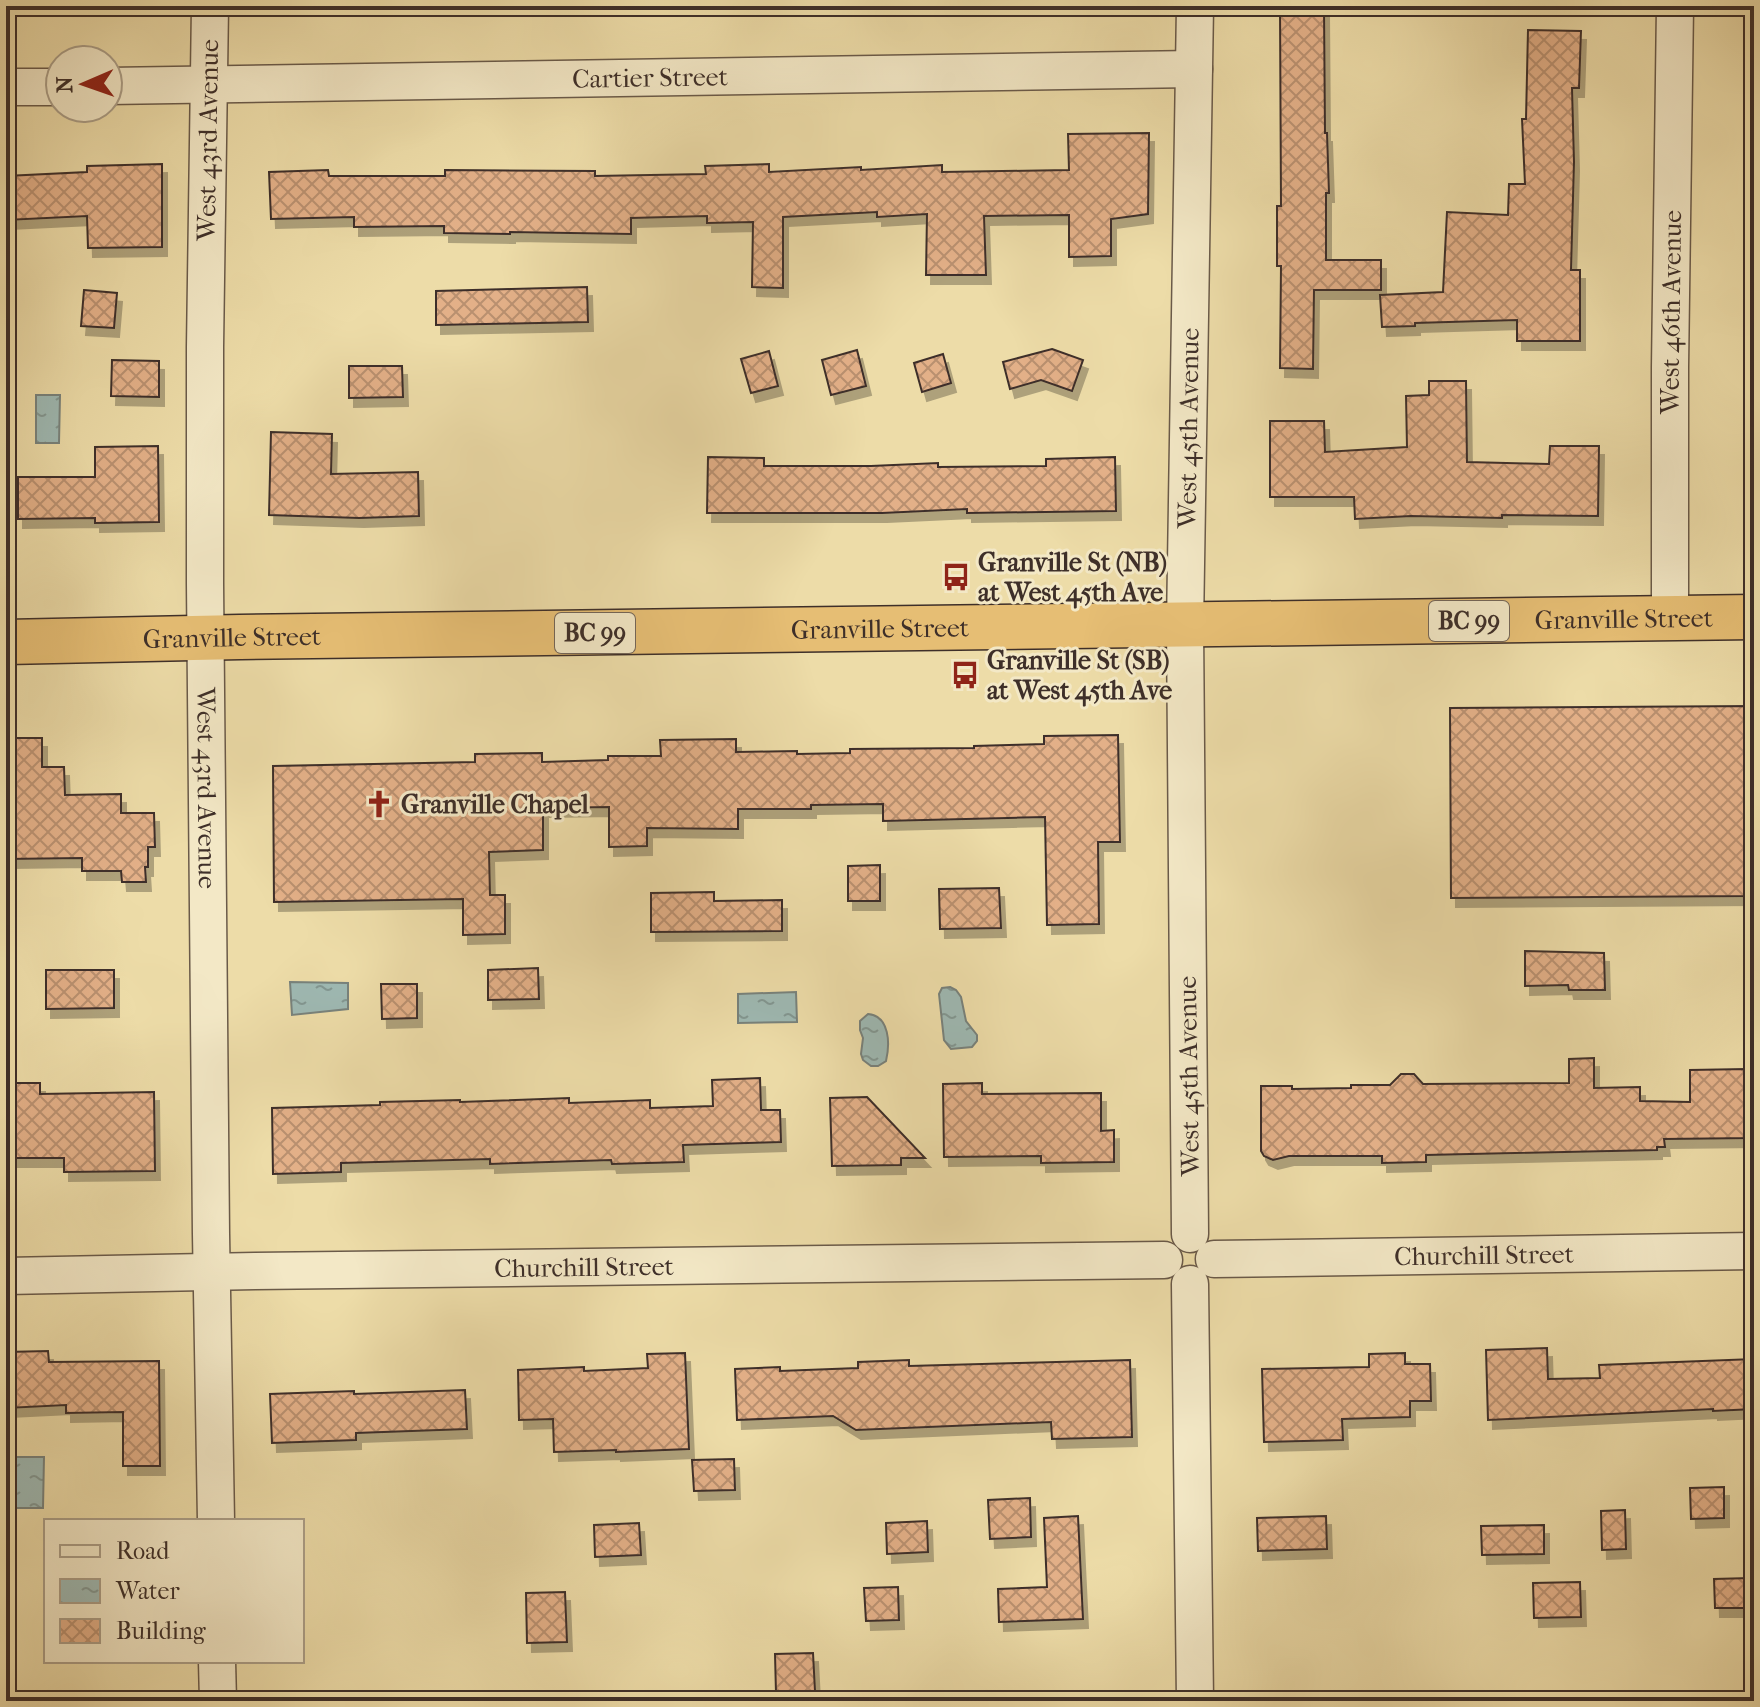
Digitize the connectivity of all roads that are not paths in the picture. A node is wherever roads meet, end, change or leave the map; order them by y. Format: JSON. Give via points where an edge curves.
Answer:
{"nodes":[{"id":1,"x":210,"y":6,"type":"edge"},
{"id":2,"x":1195,"y":6,"type":"edge"},
{"id":3,"x":1675,"y":6,"type":"edge"},
{"id":4,"x":1194,"y":69,"type":"junction"},
{"id":5,"x":209,"y":85,"type":"junction"},
{"id":6,"x":124,"y":86,"type":"edge"},
{"id":7,"x":6,"y":87,"type":"edge"},
{"id":8,"x":44,"y":87,"type":"edge"},
{"id":9,"x":1754,"y":617,"type":"edge"},
{"id":10,"x":1670,"y":618,"type":"junction"},
{"id":11,"x":1185,"y":626,"type":"junction"},
{"id":12,"x":206,"y":638,"type":"junction"},
{"id":13,"x":6,"y":642,"type":"edge"},
{"id":14,"x":1754,"y":1251,"type":"edge"},
{"id":15,"x":1198,"y":1259,"type":"junction"},
{"id":16,"x":211,"y":1272,"type":"junction"},
{"id":17,"x":6,"y":1276,"type":"edge"},
{"id":18,"x":216,"y":1519,"type":"edge"},
{"id":19,"x":217,"y":1663,"type":"edge"},
{"id":20,"x":218,"y":1701,"type":"edge"},
{"id":21,"x":1195,"y":1701,"type":"edge"}],
"edges":[{"from":1,"to":5,"type":"street","name":"West 43rd Avenue"},
{"from":2,"to":4,"type":"street","name":"West 45th Avenue"},
{"from":3,"to":10,"type":"street","name":"West 46th Avenue"},
{"from":4,"to":5,"type":"street","name":"Cartier Street"},
{"from":4,"to":11,"type":"street","name":"West 45th Avenue"},
{"from":5,"to":6,"type":"street","name":"Cartier Street"},
{"from":5,"to":12,"type":"street","name":"West 43rd Avenue"},
{"from":7,"to":8,"type":"street"},
{"from":9,"to":10,"type":"highway","name":"Granville Street","number":"BC 99"},
{"from":10,"to":11,"type":"highway","name":"Granville Street","number":"BC 99"},
{"from":11,"to":12,"type":"highway","name":"Granville Street","number":"BC 99"},
{"from":11,"to":15,"type":"street","name":"West 45th Avenue"},
{"from":12,"to":13,"type":"highway","name":"Granville Street","number":"BC 99"},
{"from":12,"to":16,"type":"street","name":"West 43rd Avenue"},
{"from":14,"to":15,"type":"street","name":"Churchill Street"},
{"from":15,"to":16,"type":"street","name":"Churchill Street","via":[[1182,1235],[1168,1244],[1164,1260]]},
{"from":15,"to":21,"type":"street","name":"West 45th Avenue"},
{"from":16,"to":17,"type":"street","name":"Churchill Street"},
{"from":16,"to":18,"type":"street","name":"West 43rd Avenue"},
{"from":19,"to":20,"type":"street"}]}
